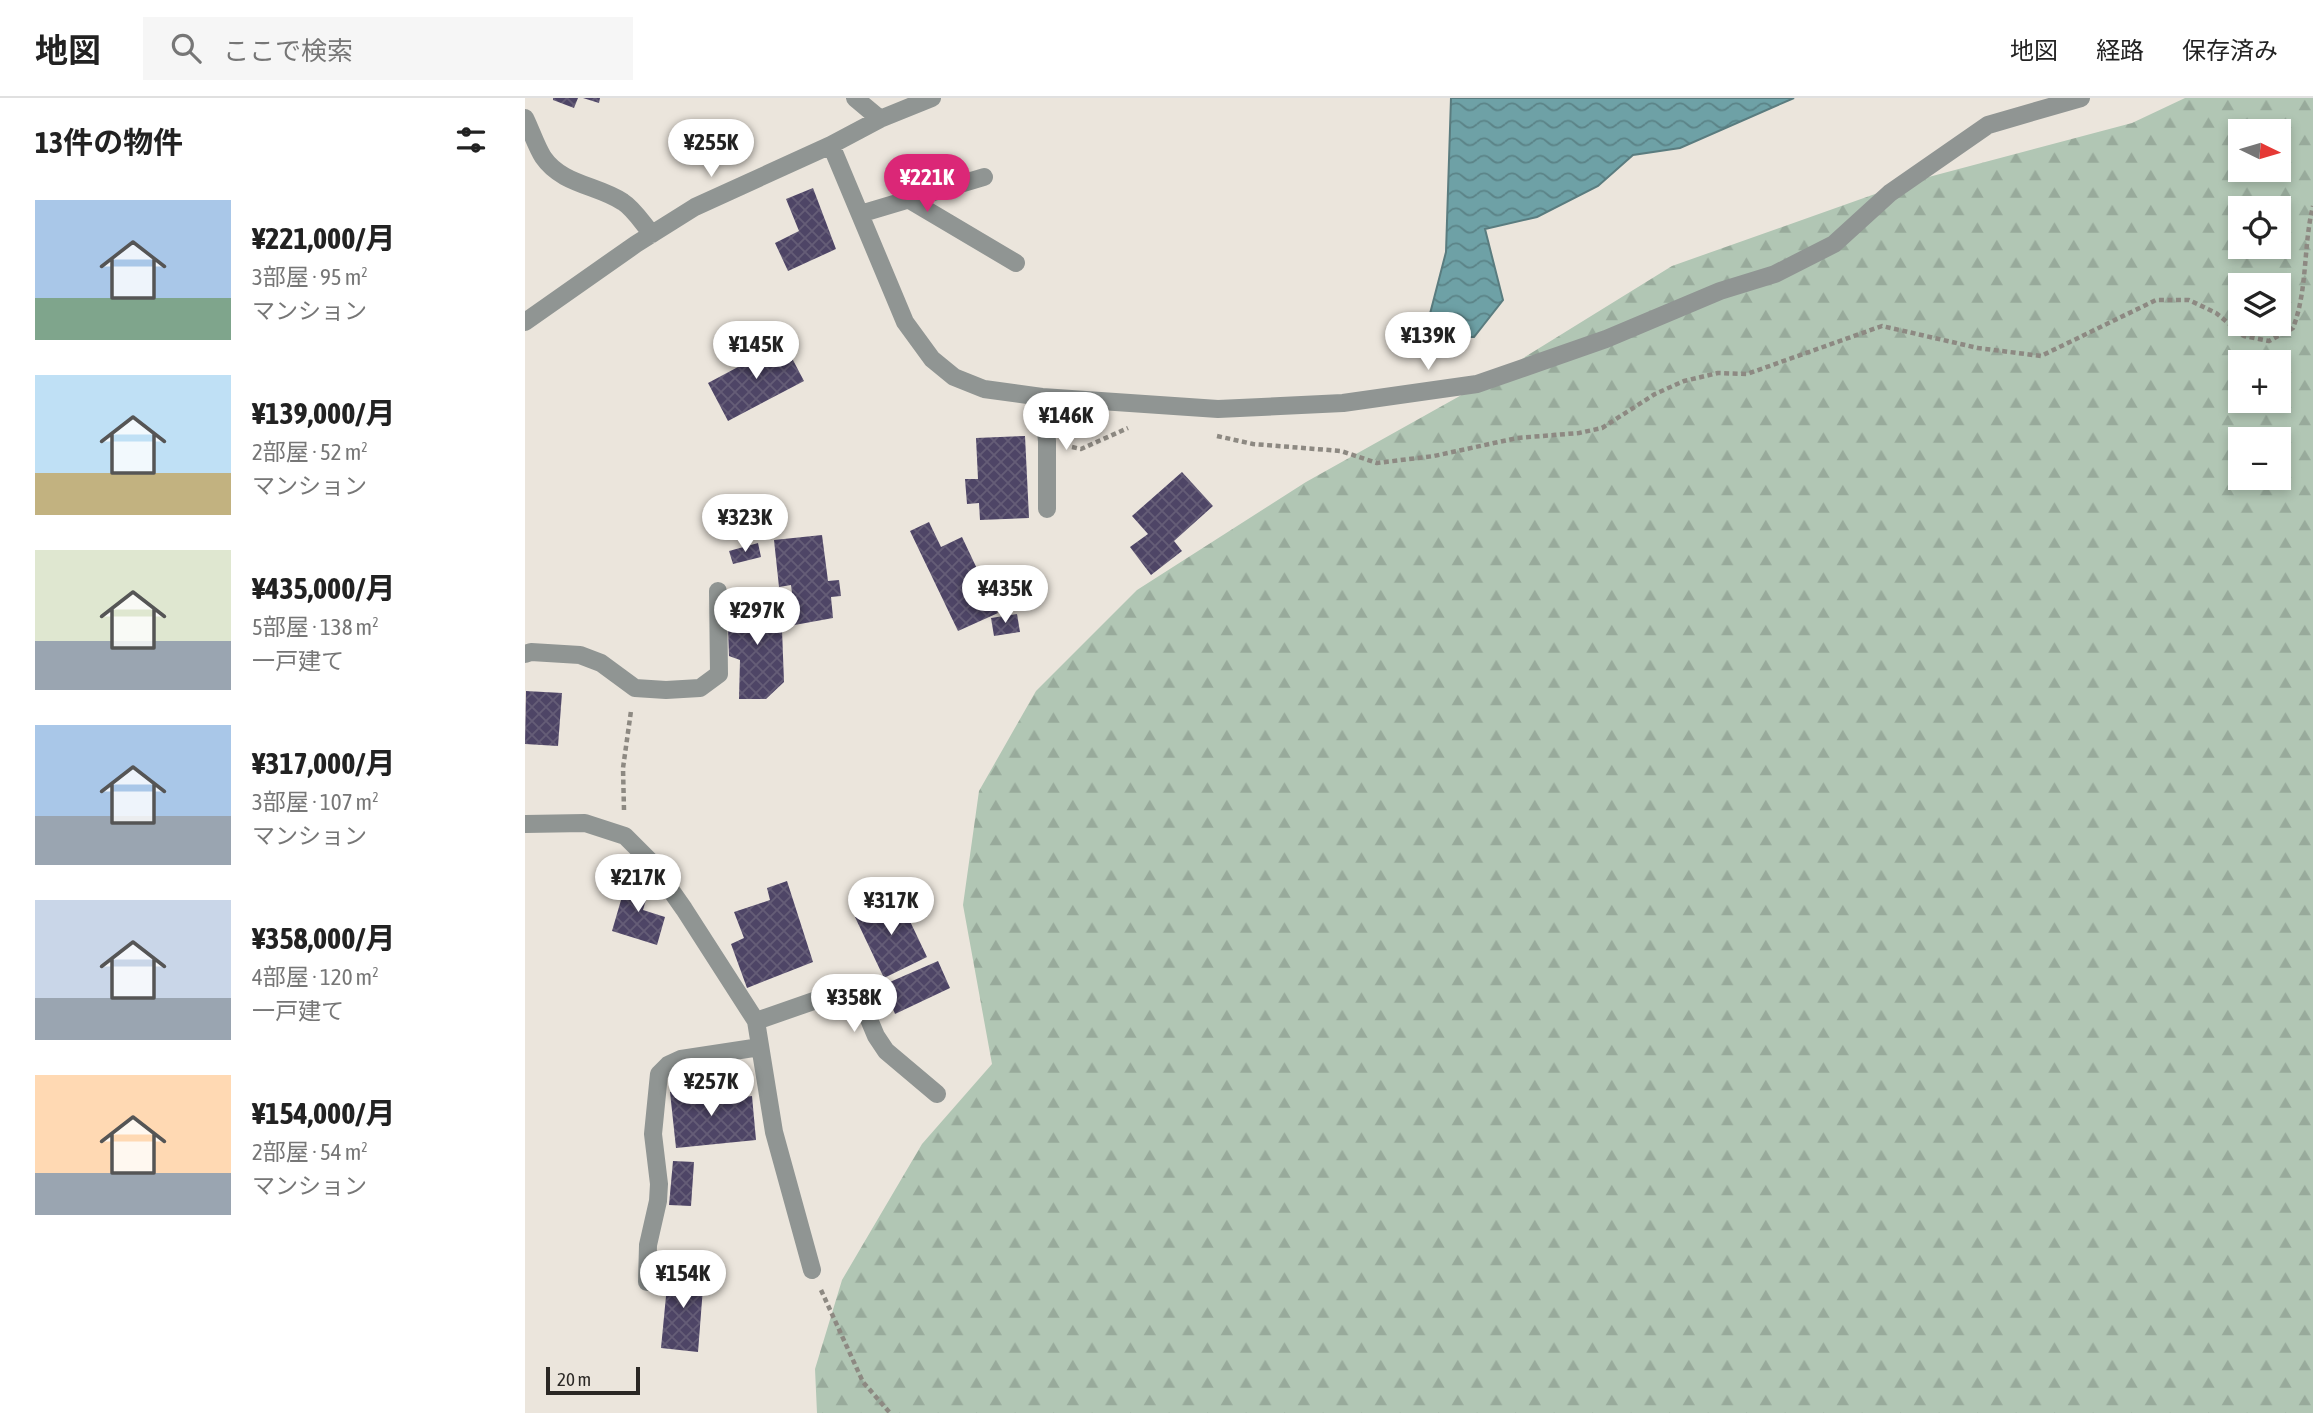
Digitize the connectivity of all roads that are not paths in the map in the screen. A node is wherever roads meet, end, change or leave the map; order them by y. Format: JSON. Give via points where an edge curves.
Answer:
{"nodes":[{"id":1,"x":855,"y":98,"type":"edge"},
{"id":2,"x":932,"y":98,"type":"edge"},
{"id":3,"x":2081,"y":98,"type":"edge"},
{"id":4,"x":525,"y":118,"type":"edge"},
{"id":5,"x":880,"y":119,"type":"junction"},
{"id":6,"x":831,"y":145,"type":"junction"},
{"id":7,"x":984,"y":177,"type":"dead end"},
{"id":8,"x":908,"y":200,"type":"junction"},
{"id":9,"x":860,"y":214,"type":"junction"},
{"id":10,"x":652,"y":234,"type":"junction"},
{"id":11,"x":1016,"y":263,"type":"dead end"},
{"id":12,"x":525,"y":322,"type":"edge"},
{"id":13,"x":1042,"y":397,"type":"junction"},
{"id":14,"x":1047,"y":509,"type":"dead end"},
{"id":15,"x":718,"y":591,"type":"dead end"},
{"id":16,"x":525,"y":654,"type":"edge"},
{"id":17,"x":525,"y":824,"type":"edge"},
{"id":18,"x":756,"y":1021,"type":"junction"},
{"id":19,"x":760,"y":1047,"type":"junction"},
{"id":20,"x":937,"y":1094,"type":"dead end"},
{"id":21,"x":812,"y":1270,"type":"road end"},
{"id":22,"x":647,"y":1282,"type":"dead end"}],
"edges":[{"from":1,"to":5,"type":"street"},
{"from":2,"to":5,"type":"street"},
{"from":3,"to":13,"type":"street","via":[[1988,125],[1890,193],[1834,244],[1775,274],[1720,290],[1606,340],[1477,384],[1343,403],[1217,409]]},
{"from":4,"to":10,"type":"street","via":[[543,158],[557,171],[626,203]]},
{"from":5,"to":6,"type":"street"},
{"from":6,"to":9,"type":"street"},
{"from":6,"to":10,"type":"street","via":[[695,207]]},
{"from":7,"to":8,"type":"street"},
{"from":8,"to":9,"type":"street"},
{"from":8,"to":11,"type":"street"},
{"from":9,"to":13,"type":"street","via":[[905,322],[932,359],[954,377],[984,389]]},
{"from":10,"to":12,"type":"street"},
{"from":13,"to":14,"type":"street"},
{"from":15,"to":16,"type":"street","via":[[719,674],[700,688],[635,688],[601,663],[580,655]]},
{"from":17,"to":18,"type":"street","via":[[585,823],[625,836],[651,862]]},
{"from":18,"to":19,"type":"street"},
{"from":18,"to":20,"type":"street","via":[[828,996],[842,997],[856,1003],[868,1017],[886,1051]]},
{"from":19,"to":21,"type":"street","via":[[774,1132]]},
{"from":19,"to":22,"type":"street","via":[[681,1059],[659,1074],[653,1134],[659,1184],[648,1245]]}]}
